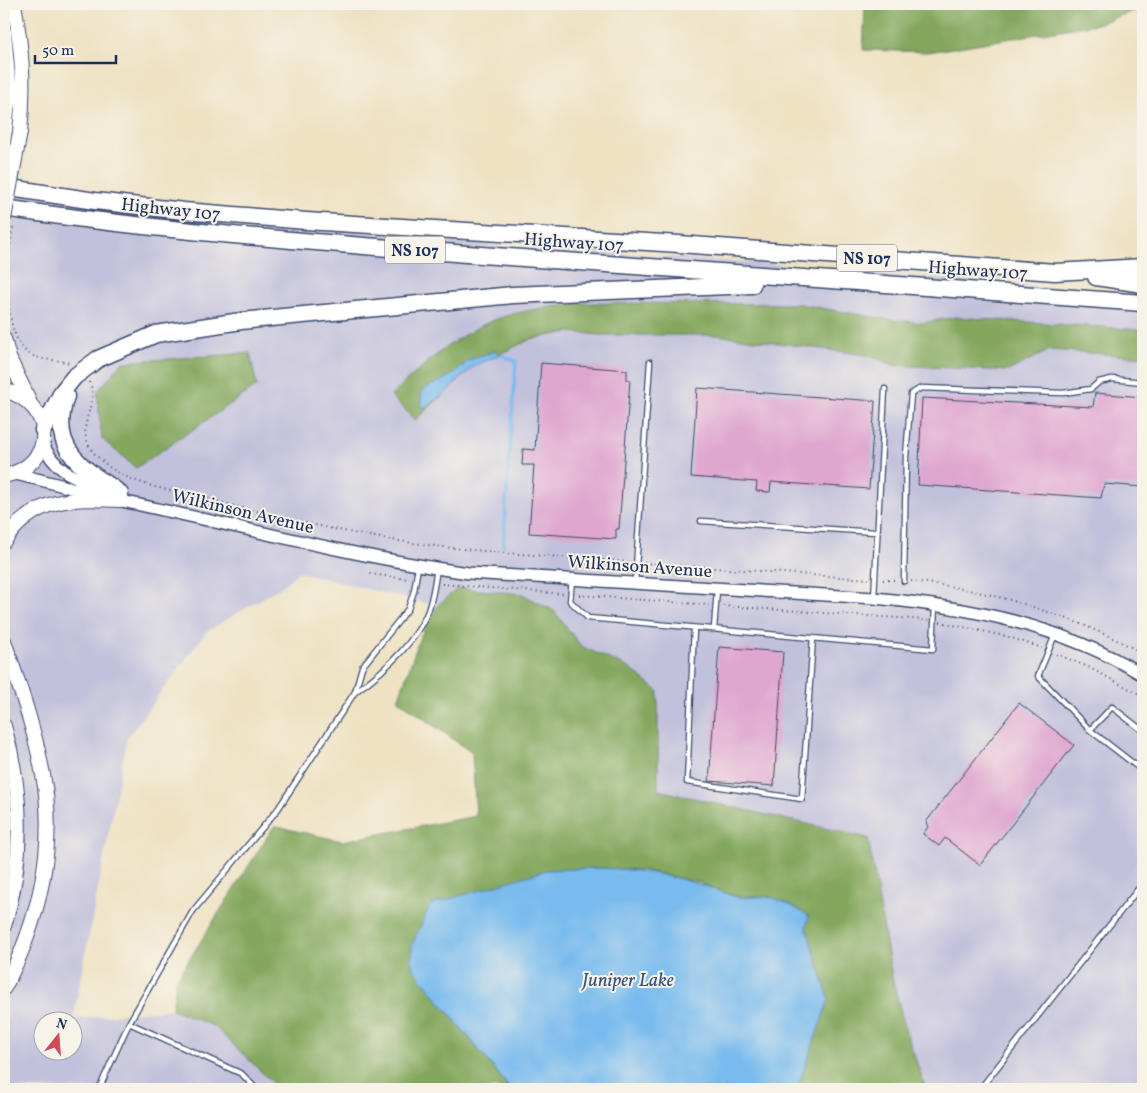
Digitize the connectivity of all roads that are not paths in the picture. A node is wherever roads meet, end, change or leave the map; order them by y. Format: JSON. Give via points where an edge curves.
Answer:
{"nodes":[{"id":1,"x":14,"y":4,"type":"edge"},
{"id":2,"x":4,"y":32,"type":"edge"},
{"id":3,"x":5,"y":134,"type":"edge"},
{"id":4,"x":4,"y":182,"type":"edge"},
{"id":5,"x":4,"y":187,"type":"edge"},
{"id":6,"x":95,"y":201,"type":"junction"},
{"id":7,"x":4,"y":208,"type":"edge"},
{"id":8,"x":4,"y":219,"type":"edge"},
{"id":9,"x":1143,"y":268,"type":"edge"},
{"id":10,"x":1055,"y":272,"type":"junction"},
{"id":11,"x":827,"y":281,"type":"junction"},
{"id":12,"x":1143,"y":284,"type":"edge"},
{"id":13,"x":1143,"y":303,"type":"edge"},
{"id":14,"x":4,"y":339,"type":"edge"},
{"id":15,"x":650,"y":362,"type":"dead end"},
{"id":16,"x":78,"y":374,"type":"junction"},
{"id":17,"x":1143,"y":382,"type":"edge"},
{"id":18,"x":886,"y":389,"type":"dead end"},
{"id":19,"x":4,"y":390,"type":"edge"},
{"id":20,"x":29,"y":401,"type":"junction"},
{"id":21,"x":43,"y":436,"type":"junction"},
{"id":22,"x":9,"y":475,"type":"edge"},
{"id":23,"x":123,"y":498,"type":"junction"},
{"id":24,"x":701,"y":521,"type":"dead end"},
{"id":25,"x":876,"y":532,"type":"junction"},
{"id":26,"x":4,"y":541,"type":"edge"},
{"id":27,"x":418,"y":565,"type":"junction"},
{"id":28,"x":437,"y":568,"type":"junction"},
{"id":29,"x":572,"y":579,"type":"junction"},
{"id":30,"x":904,"y":581,"type":"road end"},
{"id":31,"x":634,"y":583,"type":"junction"},
{"id":32,"x":717,"y":589,"type":"junction"},
{"id":33,"x":874,"y":598,"type":"junction"},
{"id":34,"x":936,"y":604,"type":"junction"},
{"id":35,"x":694,"y":628,"type":"junction"},
{"id":36,"x":714,"y":629,"type":"junction"},
{"id":37,"x":1056,"y":633,"type":"junction"},
{"id":38,"x":813,"y":638,"type":"junction"},
{"id":39,"x":4,"y":641,"type":"edge"},
{"id":40,"x":1143,"y":654,"type":"edge"},
{"id":41,"x":1139,"y":673,"type":"edge"},
{"id":42,"x":356,"y":692,"type":"junction"},
{"id":43,"x":4,"y":726,"type":"edge"},
{"id":44,"x":1090,"y":730,"type":"junction"},
{"id":45,"x":1143,"y":731,"type":"edge"},
{"id":46,"x":1143,"y":771,"type":"edge"},
{"id":47,"x":1143,"y":883,"type":"edge"},
{"id":48,"x":4,"y":926,"type":"edge"},
{"id":49,"x":4,"y":988,"type":"edge"},
{"id":50,"x":130,"y":1023,"type":"junction"},
{"id":51,"x":99,"y":1089,"type":"edge"},
{"id":52,"x":256,"y":1089,"type":"edge"},
{"id":53,"x":980,"y":1089,"type":"edge"}],
"edges":[{"from":1,"to":8,"type":"main road","bridge":true,"via":[[24,93]]},
{"from":2,"to":3,"type":"main road","via":[[9,90]]},
{"from":4,"to":6,"type":"highway"},
{"from":5,"to":6,"type":"highway","name":"Highway 107","number":"NS 107"},
{"from":6,"to":10,"type":"highway","name":"Highway 107","number":"NS 107","via":[[297,220]]},
{"from":7,"to":11,"type":"highway","name":"Highway 107","number":"NS 107","via":[[204,233]]},
{"from":9,"to":10,"type":"highway","name":"Highway 107","number":"NS 107"},
{"from":10,"to":12,"type":"highway"},
{"from":11,"to":13,"type":"highway","name":"Highway 107","number":"NS 107"},
{"from":11,"to":16,"type":"highway","via":[[513,295],[241,321],[156,334],[98,358]]},
{"from":14,"to":20,"type":"main road"},
{"from":15,"to":31,"type":"lane"},
{"from":16,"to":21,"type":"highway","via":[[58,398]]},
{"from":16,"to":23,"type":"highway","via":[[62,412],[62,441],[72,456]]},
{"from":17,"to":30,"type":"lane","via":[[1112,379],[1099,382],[1091,389],[1063,393],[921,388],[912,394],[906,456]]},
{"from":18,"to":25,"type":"lane"},
{"from":19,"to":20,"type":"main road"},
{"from":20,"to":21,"type":"main road","via":[[41,419]]},
{"from":21,"to":22,"type":"main road","via":[[32,462]]},
{"from":21,"to":23,"type":"street","name":"Wilkinson Avenue","via":[[48,456],[58,467]]},
{"from":22,"to":23,"type":"street","name":"Wilkinson Avenue"},
{"from":23,"to":26,"type":"main road","via":[[48,504],[30,512],[14,526]]},
{"from":23,"to":27,"type":"street","name":"Wilkinson Avenue","via":[[296,541]]},
{"from":24,"to":25,"type":"lane"},
{"from":25,"to":33,"type":"lane"},
{"from":27,"to":28,"type":"street","name":"Wilkinson Avenue"},
{"from":27,"to":42,"type":"lane","via":[[408,609],[362,667]]},
{"from":28,"to":29,"type":"street","name":"Wilkinson Avenue"},
{"from":28,"to":42,"type":"lane","via":[[427,612],[416,631],[375,678]]},
{"from":29,"to":31,"type":"street","name":"Wilkinson Avenue"},
{"from":29,"to":35,"type":"lane","via":[[570,601],[588,618]]},
{"from":31,"to":32,"type":"street","name":"Wilkinson Avenue"},
{"from":32,"to":33,"type":"street","name":"Wilkinson Avenue"},
{"from":32,"to":36,"type":"lane"},
{"from":33,"to":34,"type":"street","name":"Wilkinson Avenue"},
{"from":34,"to":37,"type":"street","name":"Wilkinson Avenue","via":[[1002,616]]},
{"from":34,"to":38,"type":"lane","via":[[933,649]]},
{"from":35,"to":36,"type":"lane"},
{"from":35,"to":38,"type":"lane","via":[[687,782],[802,799]]},
{"from":36,"to":38,"type":"lane"},
{"from":37,"to":41,"type":"street","name":"Wilkinson Avenue"},
{"from":37,"to":44,"type":"lane","via":[[1038,676]]},
{"from":39,"to":49,"type":"main road","via":[[44,776],[47,831],[46,857],[35,910]]},
{"from":40,"to":41,"type":"lane"},
{"from":42,"to":50,"type":"lane","via":[[278,810],[193,911]]},
{"from":43,"to":48,"type":"main road","via":[[18,788],[19,825],[14,881]]},
{"from":44,"to":45,"type":"lane","via":[[1112,707]]},
{"from":44,"to":46,"type":"lane"},
{"from":47,"to":53,"type":"lane"},
{"from":50,"to":51,"type":"lane"},
{"from":50,"to":52,"type":"lane","via":[[242,1074]]}]}
